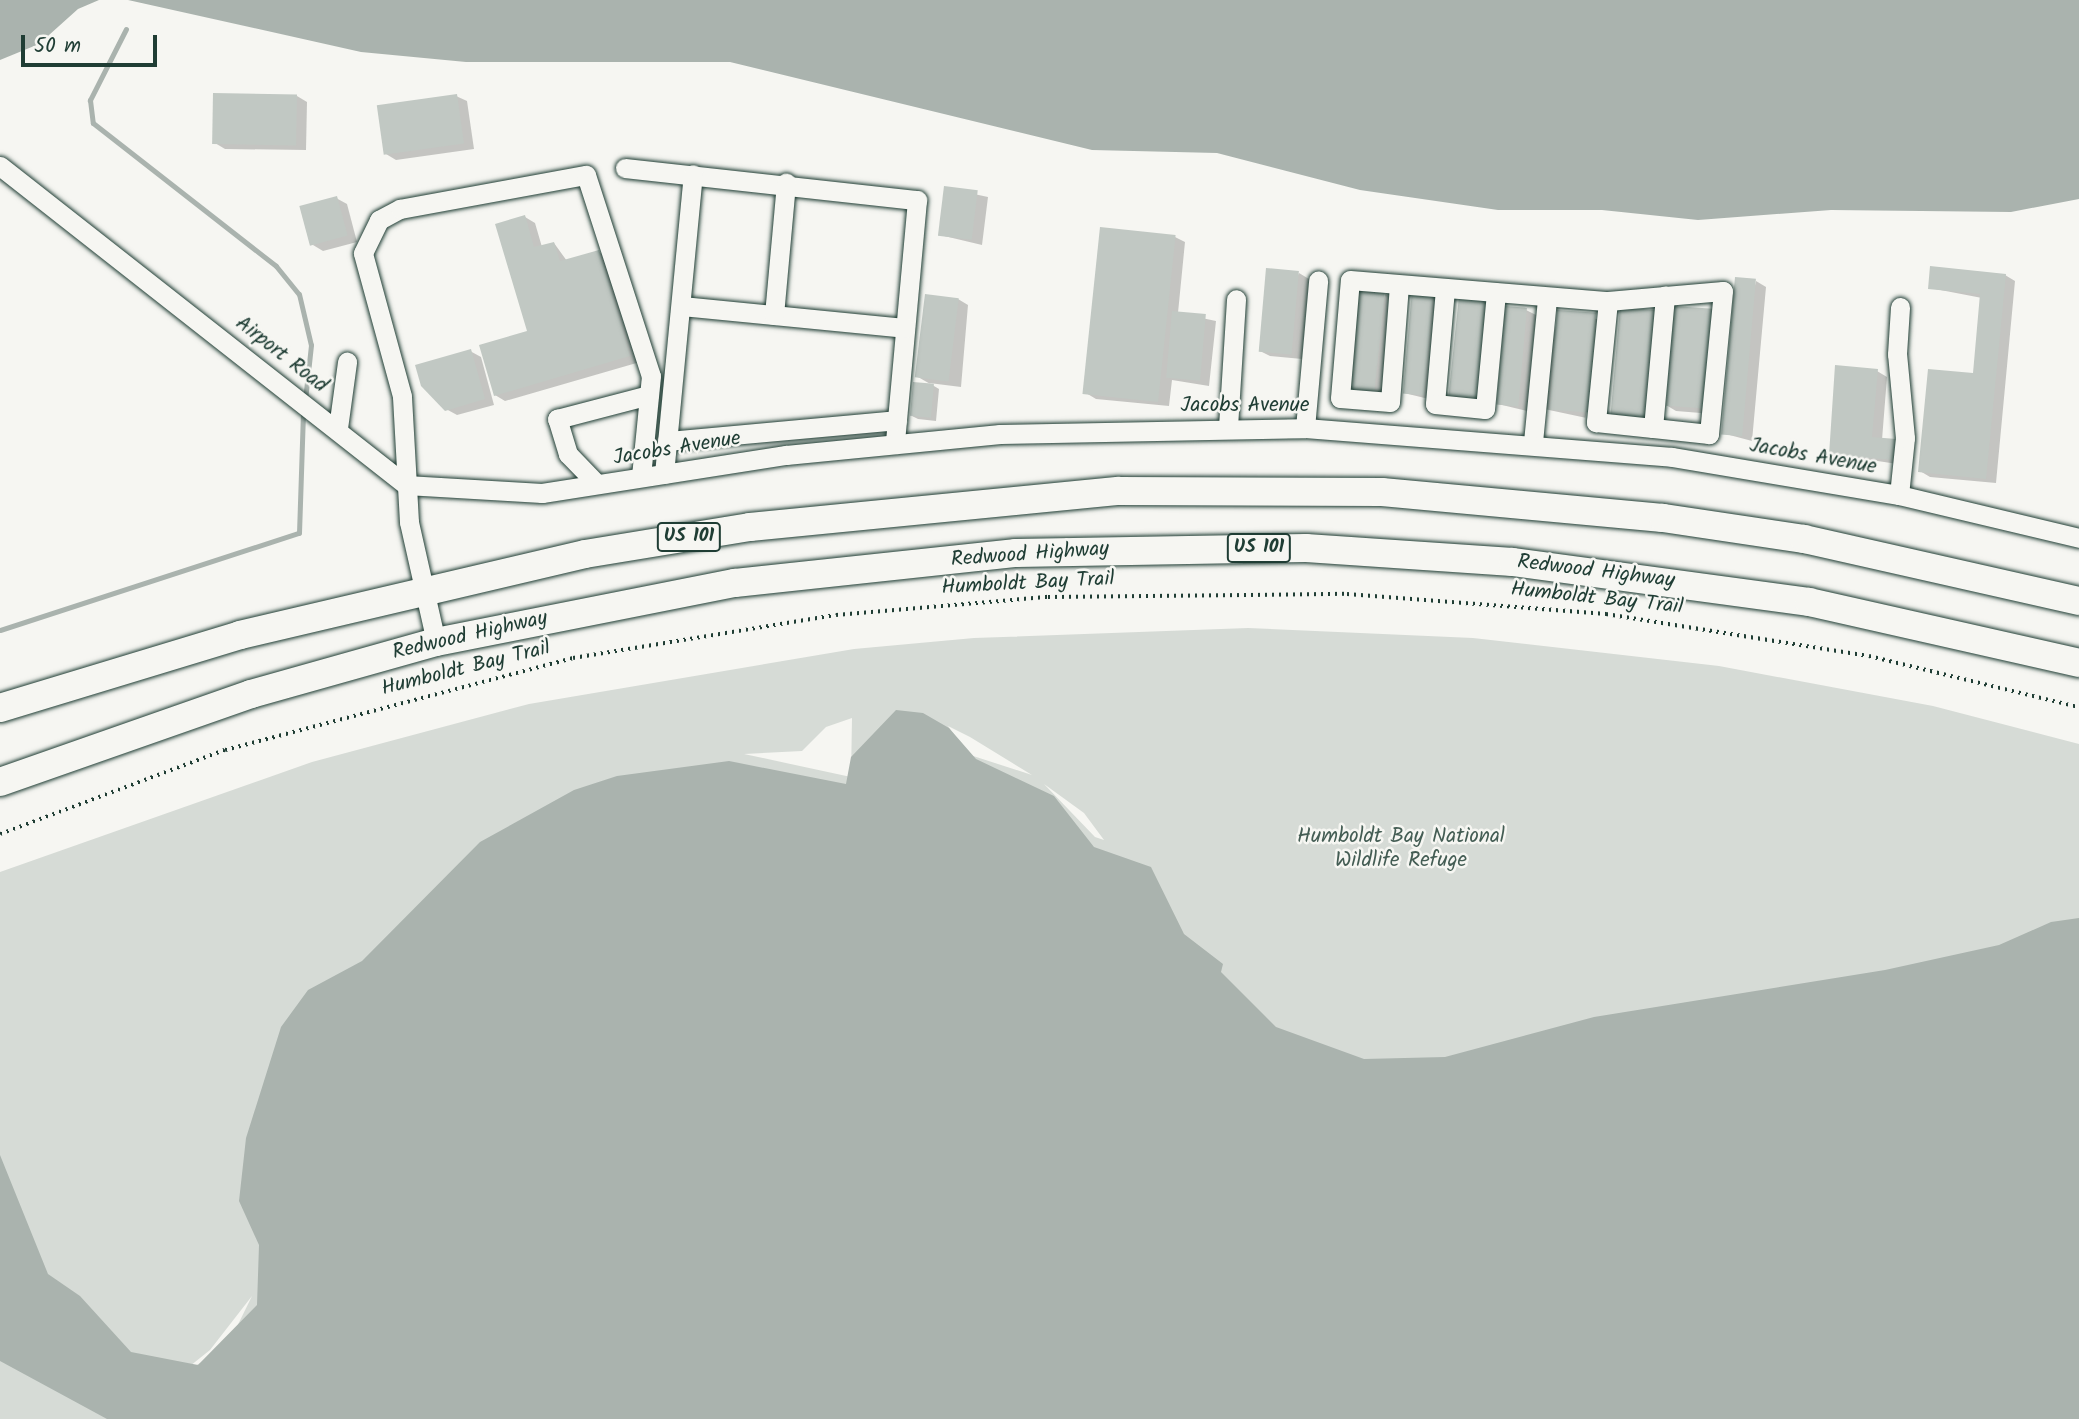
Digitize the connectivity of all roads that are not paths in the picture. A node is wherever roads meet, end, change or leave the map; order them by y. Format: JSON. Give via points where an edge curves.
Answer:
{"nodes":[{"id":1,"x":0,"y":166,"type":"edge"},
{"id":2,"x":625,"y":168,"type":"dead end"},
{"id":3,"x":694,"y":174,"type":"junction"},
{"id":4,"x":786,"y":183,"type":"junction"},
{"id":5,"x":1318,"y":281,"type":"dead end"},
{"id":6,"x":1399,"y":285,"type":"junction"},
{"id":7,"x":1445,"y":289,"type":"junction"},
{"id":8,"x":1496,"y":293,"type":"junction"},
{"id":9,"x":1665,"y":296,"type":"junction"},
{"id":10,"x":1547,"y":298,"type":"junction"},
{"id":11,"x":1236,"y":299,"type":"dead end"},
{"id":12,"x":1608,"y":301,"type":"junction"},
{"id":13,"x":681,"y":306,"type":"junction"},
{"id":14,"x":1900,"y":307,"type":"dead end"},
{"id":15,"x":774,"y":315,"type":"junction"},
{"id":16,"x":905,"y":328,"type":"junction"},
{"id":17,"x":347,"y":362,"type":"dead end"},
{"id":18,"x":649,"y":395,"type":"junction"},
{"id":19,"x":897,"y":420,"type":"junction"},
{"id":20,"x":331,"y":423,"type":"junction"},
{"id":21,"x":1227,"y":427,"type":"junction"},
{"id":22,"x":811,"y":428,"type":"junction"},
{"id":23,"x":1305,"y":428,"type":"junction"},
{"id":24,"x":1653,"y":428,"type":"junction"},
{"id":25,"x":736,"y":435,"type":"junction"},
{"id":26,"x":667,"y":441,"type":"junction"},
{"id":27,"x":1533,"y":442,"type":"junction"},
{"id":28,"x":895,"y":444,"type":"junction"},
{"id":29,"x":813,"y":452,"type":"junction"},
{"id":30,"x":741,"y":462,"type":"junction"},
{"id":31,"x":664,"y":474,"type":"junction"},
{"id":32,"x":641,"y":477,"type":"junction"},
{"id":33,"x":597,"y":484,"type":"junction"},
{"id":34,"x":406,"y":485,"type":"junction"},
{"id":35,"x":1899,"y":495,"type":"junction"},
{"id":36,"x":2079,"y":538,"type":"edge"},
{"id":37,"x":424,"y":590,"type":"junction"},
{"id":38,"x":2079,"y":601,"type":"edge"},
{"id":39,"x":436,"y":642,"type":"junction"},
{"id":40,"x":2079,"y":663,"type":"edge"},
{"id":41,"x":0,"y":708,"type":"edge"},
{"id":42,"x":0,"y":782,"type":"edge"}],
"edges":[{"from":1,"to":20,"type":"street","name":"Airport Road"},
{"from":2,"to":3,"type":"street"},
{"from":3,"to":4,"type":"street"},
{"from":3,"to":13,"type":"street"},
{"from":4,"to":15,"type":"street"},
{"from":4,"to":16,"type":"street","via":[[917,200]]},
{"from":5,"to":23,"type":"street"},
{"from":6,"to":6,"type":"street","via":[[1350,280],[1340,398],[1390,402]]},
{"from":6,"to":7,"type":"street"},
{"from":7,"to":8,"type":"street"},
{"from":7,"to":8,"type":"street","via":[[1434,404],[1485,409]]},
{"from":8,"to":10,"type":"street"},
{"from":9,"to":12,"type":"street"},
{"from":9,"to":24,"type":"street"},
{"from":9,"to":24,"type":"street","via":[[1723,291],[1709,434]]},
{"from":10,"to":12,"type":"street"},
{"from":10,"to":27,"type":"street"},
{"from":11,"to":21,"type":"street"},
{"from":12,"to":24,"type":"street","via":[[1596,422]]},
{"from":13,"to":15,"type":"street"},
{"from":13,"to":26,"type":"street"},
{"from":14,"to":35,"type":"street","via":[[1897,354],[1905,438]]},
{"from":15,"to":16,"type":"street"},
{"from":16,"to":19,"type":"street"},
{"from":17,"to":20,"type":"street"},
{"from":18,"to":32,"type":"street"},
{"from":18,"to":33,"type":"street","via":[[557,419],[568,454]]},
{"from":18,"to":34,"type":"street","via":[[651,376],[586,175],[400,209],[379,220],[363,253],[402,396]]},
{"from":19,"to":22,"type":"street"},
{"from":19,"to":28,"type":"street"},
{"from":20,"to":34,"type":"street","name":"Airport Road"},
{"from":21,"to":23,"type":"street","name":"Jacobs Avenue"},
{"from":21,"to":28,"type":"street","name":"Jacobs Avenue","via":[[1000,434]]},
{"from":22,"to":25,"type":"street"},
{"from":22,"to":29,"type":"street"},
{"from":23,"to":27,"type":"street","name":"Jacobs Avenue"},
{"from":25,"to":26,"type":"street"},
{"from":25,"to":30,"type":"street"},
{"from":26,"to":31,"type":"street"},
{"from":27,"to":35,"type":"street","name":"Jacobs Avenue"},
{"from":28,"to":29,"type":"street","name":"Jacobs Avenue"},
{"from":29,"to":30,"type":"street","name":"Jacobs Avenue"},
{"from":30,"to":31,"type":"street","name":"Jacobs Avenue"},
{"from":31,"to":32,"type":"street","name":"Jacobs Avenue"},
{"from":32,"to":33,"type":"street","name":"Jacobs Avenue"},
{"from":33,"to":34,"type":"street","name":"Jacobs Avenue","via":[[542,493]]},
{"from":34,"to":37,"type":"street"},
{"from":35,"to":36,"type":"street","name":"Jacobs Avenue"},
{"from":37,"to":38,"type":"highway","number":"US 101","via":[[750,527],[1039,498],[1249,488],[1382,492],[1663,518],[1818,542]]},
{"from":37,"to":39,"type":"street"},
{"from":37,"to":41,"type":"highway","number":"US 101","via":[[240,635]]},
{"from":39,"to":40,"type":"highway","name":"Redwood Highway","number":"US 101","via":[[610,603],[866,568],[1016,553],[1306,548],[1513,562],[1721,587],[1911,621]]},
{"from":39,"to":42,"type":"highway","name":"Redwood Highway","number":"US 101","via":[[251,694]]}]}
